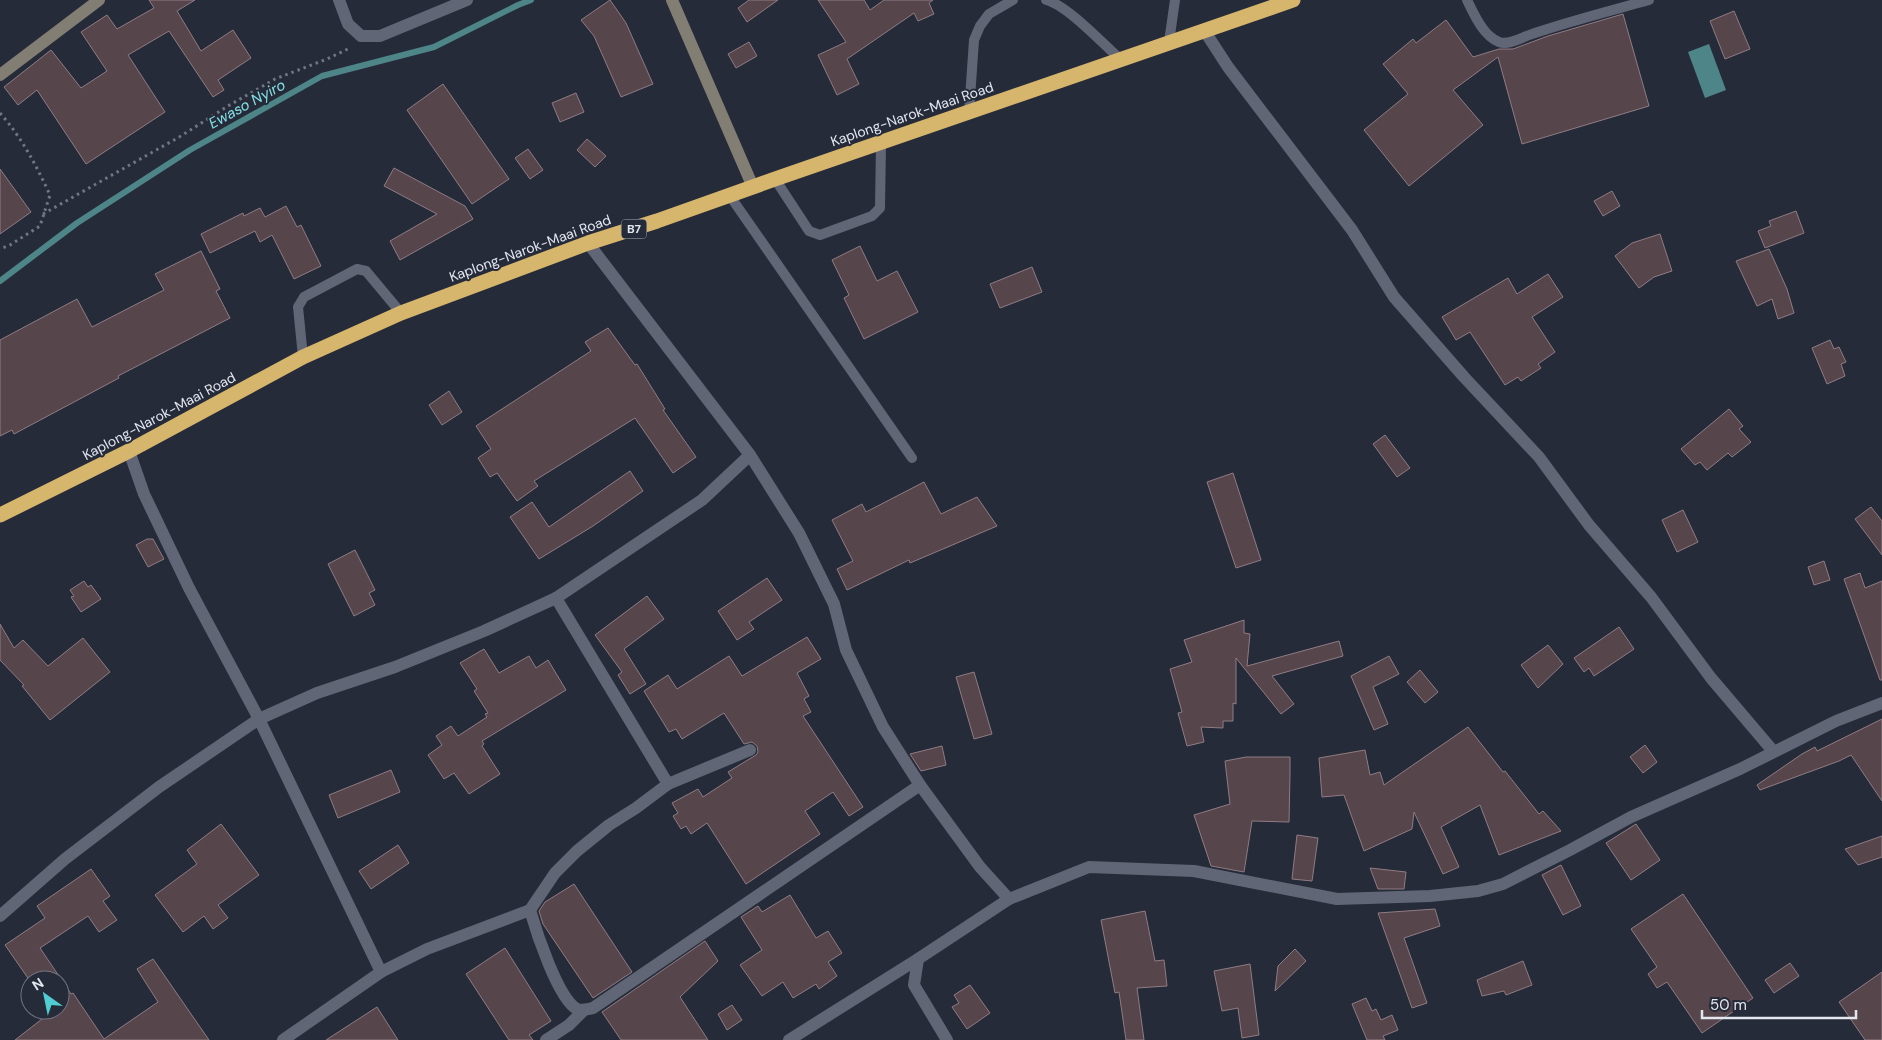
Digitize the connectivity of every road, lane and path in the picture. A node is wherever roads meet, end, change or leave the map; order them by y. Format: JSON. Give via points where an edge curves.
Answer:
{"nodes":[{"id":1,"x":99,"y":0,"type":"edge"},
{"id":2,"x":339,"y":0,"type":"edge"},
{"id":3,"x":467,"y":0,"type":"edge"},
{"id":4,"x":672,"y":0,"type":"edge"},
{"id":5,"x":1014,"y":0,"type":"edge"},
{"id":6,"x":1046,"y":0,"type":"edge"},
{"id":7,"x":1175,"y":0,"type":"edge"},
{"id":8,"x":1293,"y":0,"type":"edge"},
{"id":9,"x":1467,"y":0,"type":"edge"},
{"id":10,"x":1649,"y":0,"type":"edge"},
{"id":11,"x":1204,"y":30,"type":"junction"},
{"id":12,"x":361,"y":36,"type":"junction"},
{"id":13,"x":1170,"y":42,"type":"junction"},
{"id":14,"x":1120,"y":59,"type":"junction"},
{"id":15,"x":0,"y":75,"type":"edge"},
{"id":16,"x":0,"y":113,"type":"edge"},
{"id":17,"x":969,"y":113,"type":"junction"},
{"id":18,"x":881,"y":143,"type":"junction"},
{"id":19,"x":775,"y":179,"type":"junction"},
{"id":20,"x":753,"y":187,"type":"junction"},
{"id":21,"x":730,"y":196,"type":"junction"},
{"id":22,"x":43,"y":214,"type":"junction"},
{"id":23,"x":588,"y":243,"type":"junction"},
{"id":24,"x":0,"y":249,"type":"edge"},
{"id":25,"x":401,"y":313,"type":"junction"},
{"id":26,"x":303,"y":357,"type":"junction"},
{"id":27,"x":129,"y":451,"type":"junction"},
{"id":28,"x":750,"y":455,"type":"junction"},
{"id":29,"x":912,"y":458,"type":"dead end"},
{"id":30,"x":0,"y":516,"type":"edge"},
{"id":31,"x":556,"y":598,"type":"junction"},
{"id":32,"x":1882,"y":703,"type":"edge"},
{"id":33,"x":259,"y":719,"type":"junction"},
{"id":34,"x":750,"y":750,"type":"dead end"},
{"id":35,"x":1773,"y":751,"type":"junction"},
{"id":36,"x":668,"y":784,"type":"junction"},
{"id":37,"x":920,"y":785,"type":"junction"},
{"id":38,"x":1009,"y":899,"type":"junction"},
{"id":39,"x":530,"y":910,"type":"junction"},
{"id":40,"x":0,"y":916,"type":"edge"},
{"id":41,"x":918,"y":959,"type":"junction"},
{"id":42,"x":381,"y":972,"type":"junction"},
{"id":43,"x":584,"y":1010,"type":"junction"},
{"id":44,"x":283,"y":1040,"type":"edge"},
{"id":45,"x":546,"y":1040,"type":"edge"},
{"id":46,"x":789,"y":1040,"type":"edge"},
{"id":47,"x":947,"y":1040,"type":"edge"}],
"edges":[{"from":1,"to":15,"type":"street"},
{"from":2,"to":12,"type":"street","via":[[348,24]]},
{"from":3,"to":12,"type":"street","via":[[380,36]]},
{"from":4,"to":20,"type":"street"},
{"from":5,"to":17,"type":"lane","via":[[989,14],[974,40]]},
{"from":6,"to":14,"type":"lane","via":[[1064,9]]},
{"from":7,"to":13,"type":"lane"},
{"from":8,"to":11,"type":"highway","name":"Kaplong-Narok-Maai Road","number":"B7"},
{"from":9,"to":10,"type":"lane","via":[[1489,34],[1499,42],[1508,43]]},
{"from":11,"to":13,"type":"highway","name":"Kaplong-Narok-Maai Road","number":"B7"},
{"from":11,"to":35,"type":"street","via":[[1228,67],[1352,230],[1394,297],[1539,457],[1589,525],[1651,597],[1711,678]]},
{"from":12,"to":22,"type":"path","via":[[350,48],[275,79]]},
{"from":13,"to":14,"type":"highway","name":"Kaplong-Narok-Maai Road","number":"B7"},
{"from":14,"to":17,"type":"highway","name":"Kaplong-Narok-Maai Road","number":"B7"},
{"from":16,"to":22,"type":"path","via":[[17,132],[50,195]]},
{"from":17,"to":18,"type":"highway","name":"Kaplong-Narok-Maai Road","number":"B7"},
{"from":18,"to":19,"type":"highway","name":"Kaplong-Narok-Maai Road","number":"B7"},
{"from":18,"to":19,"type":"lane","via":[[880,208],[872,216],[820,235],[809,231]]},
{"from":19,"to":20,"type":"highway","name":"Kaplong-Narok-Maai Road","number":"B7"},
{"from":20,"to":21,"type":"highway","name":"Kaplong-Narok-Maai Road","number":"B7"},
{"from":21,"to":23,"type":"highway","name":"Kaplong-Narok-Maai Road","number":"B7"},
{"from":21,"to":29,"type":"lane"},
{"from":22,"to":24,"type":"path","via":[[40,226]]},
{"from":23,"to":25,"type":"highway","name":"Kaplong-Narok-Maai Road","number":"B7"},
{"from":23,"to":28,"type":"street"},
{"from":25,"to":26,"type":"highway","name":"Kaplong-Narok-Maai Road","number":"B7"},
{"from":25,"to":26,"type":"lane","via":[[366,271],[357,269],[304,297],[298,307]]},
{"from":26,"to":27,"type":"highway","name":"Kaplong-Narok-Maai Road","number":"B7"},
{"from":27,"to":30,"type":"highway","name":"Kaplong-Narok-Maai Road","number":"B7"},
{"from":27,"to":33,"type":"street","via":[[144,494]]},
{"from":28,"to":31,"type":"street","via":[[702,500]]},
{"from":28,"to":37,"type":"street","via":[[799,533],[834,604],[846,650],[866,694]]},
{"from":31,"to":33,"type":"street","via":[[395,667],[317,693]]},
{"from":31,"to":36,"type":"street"},
{"from":32,"to":35,"type":"street"},
{"from":33,"to":40,"type":"street","via":[[159,787],[65,859]]},
{"from":33,"to":42,"type":"street"},
{"from":34,"to":36,"type":"street"},
{"from":35,"to":38,"type":"street","via":[[1631,817],[1503,884],[1478,891],[1337,899],[1194,872],[1089,867]]},
{"from":36,"to":39,"type":"street","via":[[577,851],[555,873]]},
{"from":37,"to":38,"type":"street","via":[[980,867]]},
{"from":37,"to":43,"type":"street","via":[[616,993]]},
{"from":38,"to":41,"type":"street"},
{"from":39,"to":42,"type":"street","via":[[427,950]]},
{"from":39,"to":43,"type":"street","via":[[539,943],[553,973],[568,999]]},
{"from":41,"to":46,"type":"street"},
{"from":41,"to":47,"type":"street","via":[[914,985]]},
{"from":42,"to":44,"type":"street"},
{"from":43,"to":45,"type":"street"}]}
